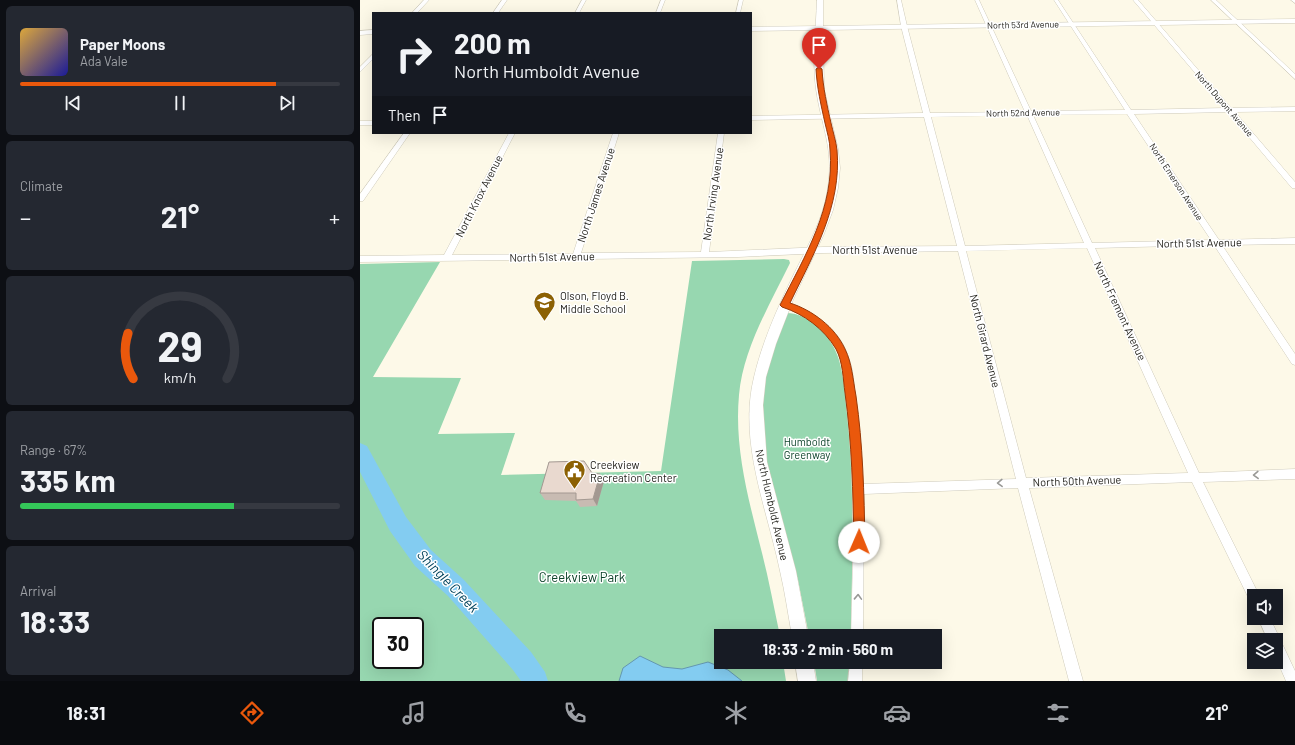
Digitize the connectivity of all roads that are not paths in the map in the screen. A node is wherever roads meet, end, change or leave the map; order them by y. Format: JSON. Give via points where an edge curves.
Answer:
{"nodes":[{"id":1,"x":427,"y":0,"type":"edge"},
{"id":2,"x":505,"y":0,"type":"edge"},
{"id":3,"x":584,"y":0,"type":"edge"},
{"id":4,"x":663,"y":0,"type":"edge"},
{"id":5,"x":741,"y":0,"type":"edge"},
{"id":6,"x":820,"y":0,"type":"edge"},
{"id":7,"x":899,"y":0,"type":"edge"},
{"id":8,"x":977,"y":0,"type":"edge"},
{"id":9,"x":1056,"y":0,"type":"edge"},
{"id":10,"x":1134,"y":0,"type":"edge"},
{"id":11,"x":1214,"y":0,"type":"edge"},
{"id":12,"x":1292,"y":0,"type":"edge"},
{"id":13,"x":1295,"y":2,"type":"edge"},
{"id":14,"x":415,"y":12,"type":"edge"},
{"id":15,"x":496,"y":12,"type":"edge"},
{"id":16,"x":578,"y":12,"type":"edge"},
{"id":17,"x":658,"y":12,"type":"edge"},
{"id":18,"x":738,"y":12,"type":"edge"},
{"id":19,"x":1295,"y":21,"type":"edge"},
{"id":20,"x":1235,"y":22,"type":"junction"},
{"id":21,"x":1153,"y":23,"type":"junction"},
{"id":22,"x":1071,"y":24,"type":"junction"},
{"id":23,"x":988,"y":25,"type":"junction"},
{"id":24,"x":904,"y":26,"type":"junction"},
{"id":25,"x":820,"y":28,"type":"junction"},
{"id":26,"x":752,"y":29,"type":"edge"},
{"id":27,"x":372,"y":32,"type":"edge"},
{"id":28,"x":360,"y":33,"type":"edge"},
{"id":29,"x":372,"y":57,"type":"edge"},
{"id":30,"x":360,"y":70,"type":"edge"},
{"id":31,"x":1295,"y":77,"type":"edge"},
{"id":32,"x":1295,"y":108,"type":"edge"},
{"id":33,"x":1229,"y":110,"type":"junction"},
{"id":34,"x":1129,"y":111,"type":"junction"},
{"id":35,"x":1028,"y":113,"type":"junction"},
{"id":36,"x":927,"y":115,"type":"junction"},
{"id":37,"x":826,"y":116,"type":"junction"},
{"id":38,"x":752,"y":118,"type":"edge"},
{"id":39,"x":360,"y":123,"type":"edge"},
{"id":40,"x":372,"y":123,"type":"edge"},
{"id":41,"x":406,"y":134,"type":"edge"},
{"id":42,"x":511,"y":134,"type":"edge"},
{"id":43,"x":616,"y":134,"type":"edge"},
{"id":44,"x":721,"y":134,"type":"edge"},
{"id":45,"x":1295,"y":186,"type":"edge"},
{"id":46,"x":360,"y":199,"type":"edge"},
{"id":47,"x":1295,"y":241,"type":"edge"},
{"id":48,"x":1216,"y":243,"type":"junction"},
{"id":49,"x":1089,"y":246,"type":"junction"},
{"id":50,"x":962,"y":249,"type":"junction"},
{"id":51,"x":810,"y":251,"type":"junction"},
{"id":52,"x":704,"y":254,"type":"junction"},
{"id":53,"x":576,"y":256,"type":"junction"},
{"id":54,"x":447,"y":258,"type":"junction"},
{"id":55,"x":360,"y":260,"type":"edge"},
{"id":56,"x":785,"y":305,"type":"junction"},
{"id":57,"x":1295,"y":360,"type":"edge"},
{"id":58,"x":1295,"y":474,"type":"edge"},
{"id":59,"x":1196,"y":477,"type":"junction"},
{"id":60,"x":1022,"y":482,"type":"junction"},
{"id":61,"x":858,"y":489,"type":"junction"},
{"id":62,"x":1250,"y":589,"type":"edge"},
{"id":63,"x":799,"y":629,"type":"edge"},
{"id":64,"x":857,"y":629,"type":"edge"},
{"id":65,"x":1283,"y":659,"type":"edge"},
{"id":66,"x":805,"y":669,"type":"edge"},
{"id":67,"x":856,"y":669,"type":"edge"},
{"id":68,"x":807,"y":681,"type":"edge"},
{"id":69,"x":855,"y":681,"type":"edge"},
{"id":70,"x":1076,"y":681,"type":"edge"},
{"id":71,"x":1293,"y":681,"type":"edge"}],
"edges":[{"from":1,"to":14,"type":"street"},
{"from":2,"to":15,"type":"street"},
{"from":3,"to":16,"type":"street"},
{"from":4,"to":17,"type":"street"},
{"from":5,"to":18,"type":"street"},
{"from":6,"to":25,"type":"street","name":"North Humboldt Avenue"},
{"from":7,"to":24,"type":"street","name":"North Girard Avenue"},
{"from":8,"to":23,"type":"street","name":"North Fremont Avenue"},
{"from":9,"to":22,"type":"street","name":"North Emerson Avenue"},
{"from":10,"to":21,"type":"street","name":"North Dupont Avenue"},
{"from":11,"to":20,"type":"street"},
{"from":12,"to":13,"type":"street"},
{"from":19,"to":20,"type":"street","name":"North 53rd Avenue"},
{"from":20,"to":21,"type":"street","name":"North 53rd Avenue"},
{"from":20,"to":31,"type":"street"},
{"from":21,"to":22,"type":"street","name":"North 53rd Avenue"},
{"from":21,"to":33,"type":"street","name":"North Dupont Avenue"},
{"from":22,"to":23,"type":"street","name":"North 53rd Avenue"},
{"from":22,"to":34,"type":"street","name":"North Emerson Avenue"},
{"from":23,"to":24,"type":"street","name":"North 53rd Avenue"},
{"from":23,"to":35,"type":"street","name":"North Fremont Avenue"},
{"from":24,"to":25,"type":"street","name":"North 53rd Avenue"},
{"from":24,"to":36,"type":"street","name":"North Girard Avenue"},
{"from":25,"to":26,"type":"street","name":"North 53rd Avenue"},
{"from":25,"to":37,"type":"street","name":"North Humboldt Avenue","via":[[820,89]]},
{"from":27,"to":28,"type":"street"},
{"from":29,"to":30,"type":"street"},
{"from":32,"to":33,"type":"street","name":"North 52nd Avenue"},
{"from":33,"to":34,"type":"street","name":"North 52nd Avenue"},
{"from":33,"to":45,"type":"street","name":"North Dupont Avenue"},
{"from":34,"to":35,"type":"street","name":"North 52nd Avenue"},
{"from":34,"to":48,"type":"street","name":"North Emerson Avenue"},
{"from":35,"to":36,"type":"street","name":"North 52nd Avenue"},
{"from":35,"to":49,"type":"street","name":"North Fremont Avenue"},
{"from":36,"to":37,"type":"street","name":"North 52nd Avenue"},
{"from":36,"to":50,"type":"street","name":"North Girard Avenue"},
{"from":37,"to":38,"type":"street","name":"North 52nd Avenue"},
{"from":37,"to":51,"type":"street","name":"North Humboldt Avenue","via":[[834,149],[833,188],[828,210]]},
{"from":39,"to":40,"type":"street"},
{"from":41,"to":46,"type":"street"},
{"from":42,"to":54,"type":"street","name":"North Knox Avenue"},
{"from":43,"to":53,"type":"street","name":"North James Avenue"},
{"from":44,"to":52,"type":"street","name":"North Irving Avenue"},
{"from":47,"to":48,"type":"street","name":"North 51st Avenue"},
{"from":48,"to":49,"type":"street","name":"North 51st Avenue"},
{"from":48,"to":57,"type":"street","name":"North Emerson Avenue"},
{"from":49,"to":50,"type":"street","name":"North 51st Avenue"},
{"from":49,"to":59,"type":"street","name":"North Fremont Avenue"},
{"from":50,"to":51,"type":"street","name":"North 51st Avenue"},
{"from":50,"to":60,"type":"street","name":"North Girard Avenue"},
{"from":51,"to":52,"type":"street","name":"North 51st Avenue"},
{"from":51,"to":56,"type":"street","name":"North Humboldt Avenue"},
{"from":52,"to":53,"type":"street","name":"North 51st Avenue"},
{"from":53,"to":54,"type":"street","name":"North 51st Avenue"},
{"from":54,"to":55,"type":"street","name":"North 51st Avenue"},
{"from":56,"to":61,"type":"street","via":[[797,308],[814,319],[830,332],[841,349],[846,365],[855,426]]},
{"from":56,"to":63,"type":"street","name":"North Humboldt Avenue","via":[[760,377],[756,405],[757,436],[760,462],[788,571]]},
{"from":58,"to":59,"type":"street","name":"North 50th Avenue","one_way":true},
{"from":59,"to":60,"type":"street","name":"North 50th Avenue"},
{"from":59,"to":62,"type":"street","name":"North Fremont Avenue"},
{"from":60,"to":61,"type":"street","name":"North 50th Avenue","one_way":true},
{"from":60,"to":70,"type":"street","name":"North Girard Avenue"},
{"from":64,"to":61,"type":"street","one_way":true,"via":[[860,527]]},
{"from":65,"to":71,"type":"street"},
{"from":66,"to":68,"type":"street"},
{"from":67,"to":69,"type":"street"}]}
